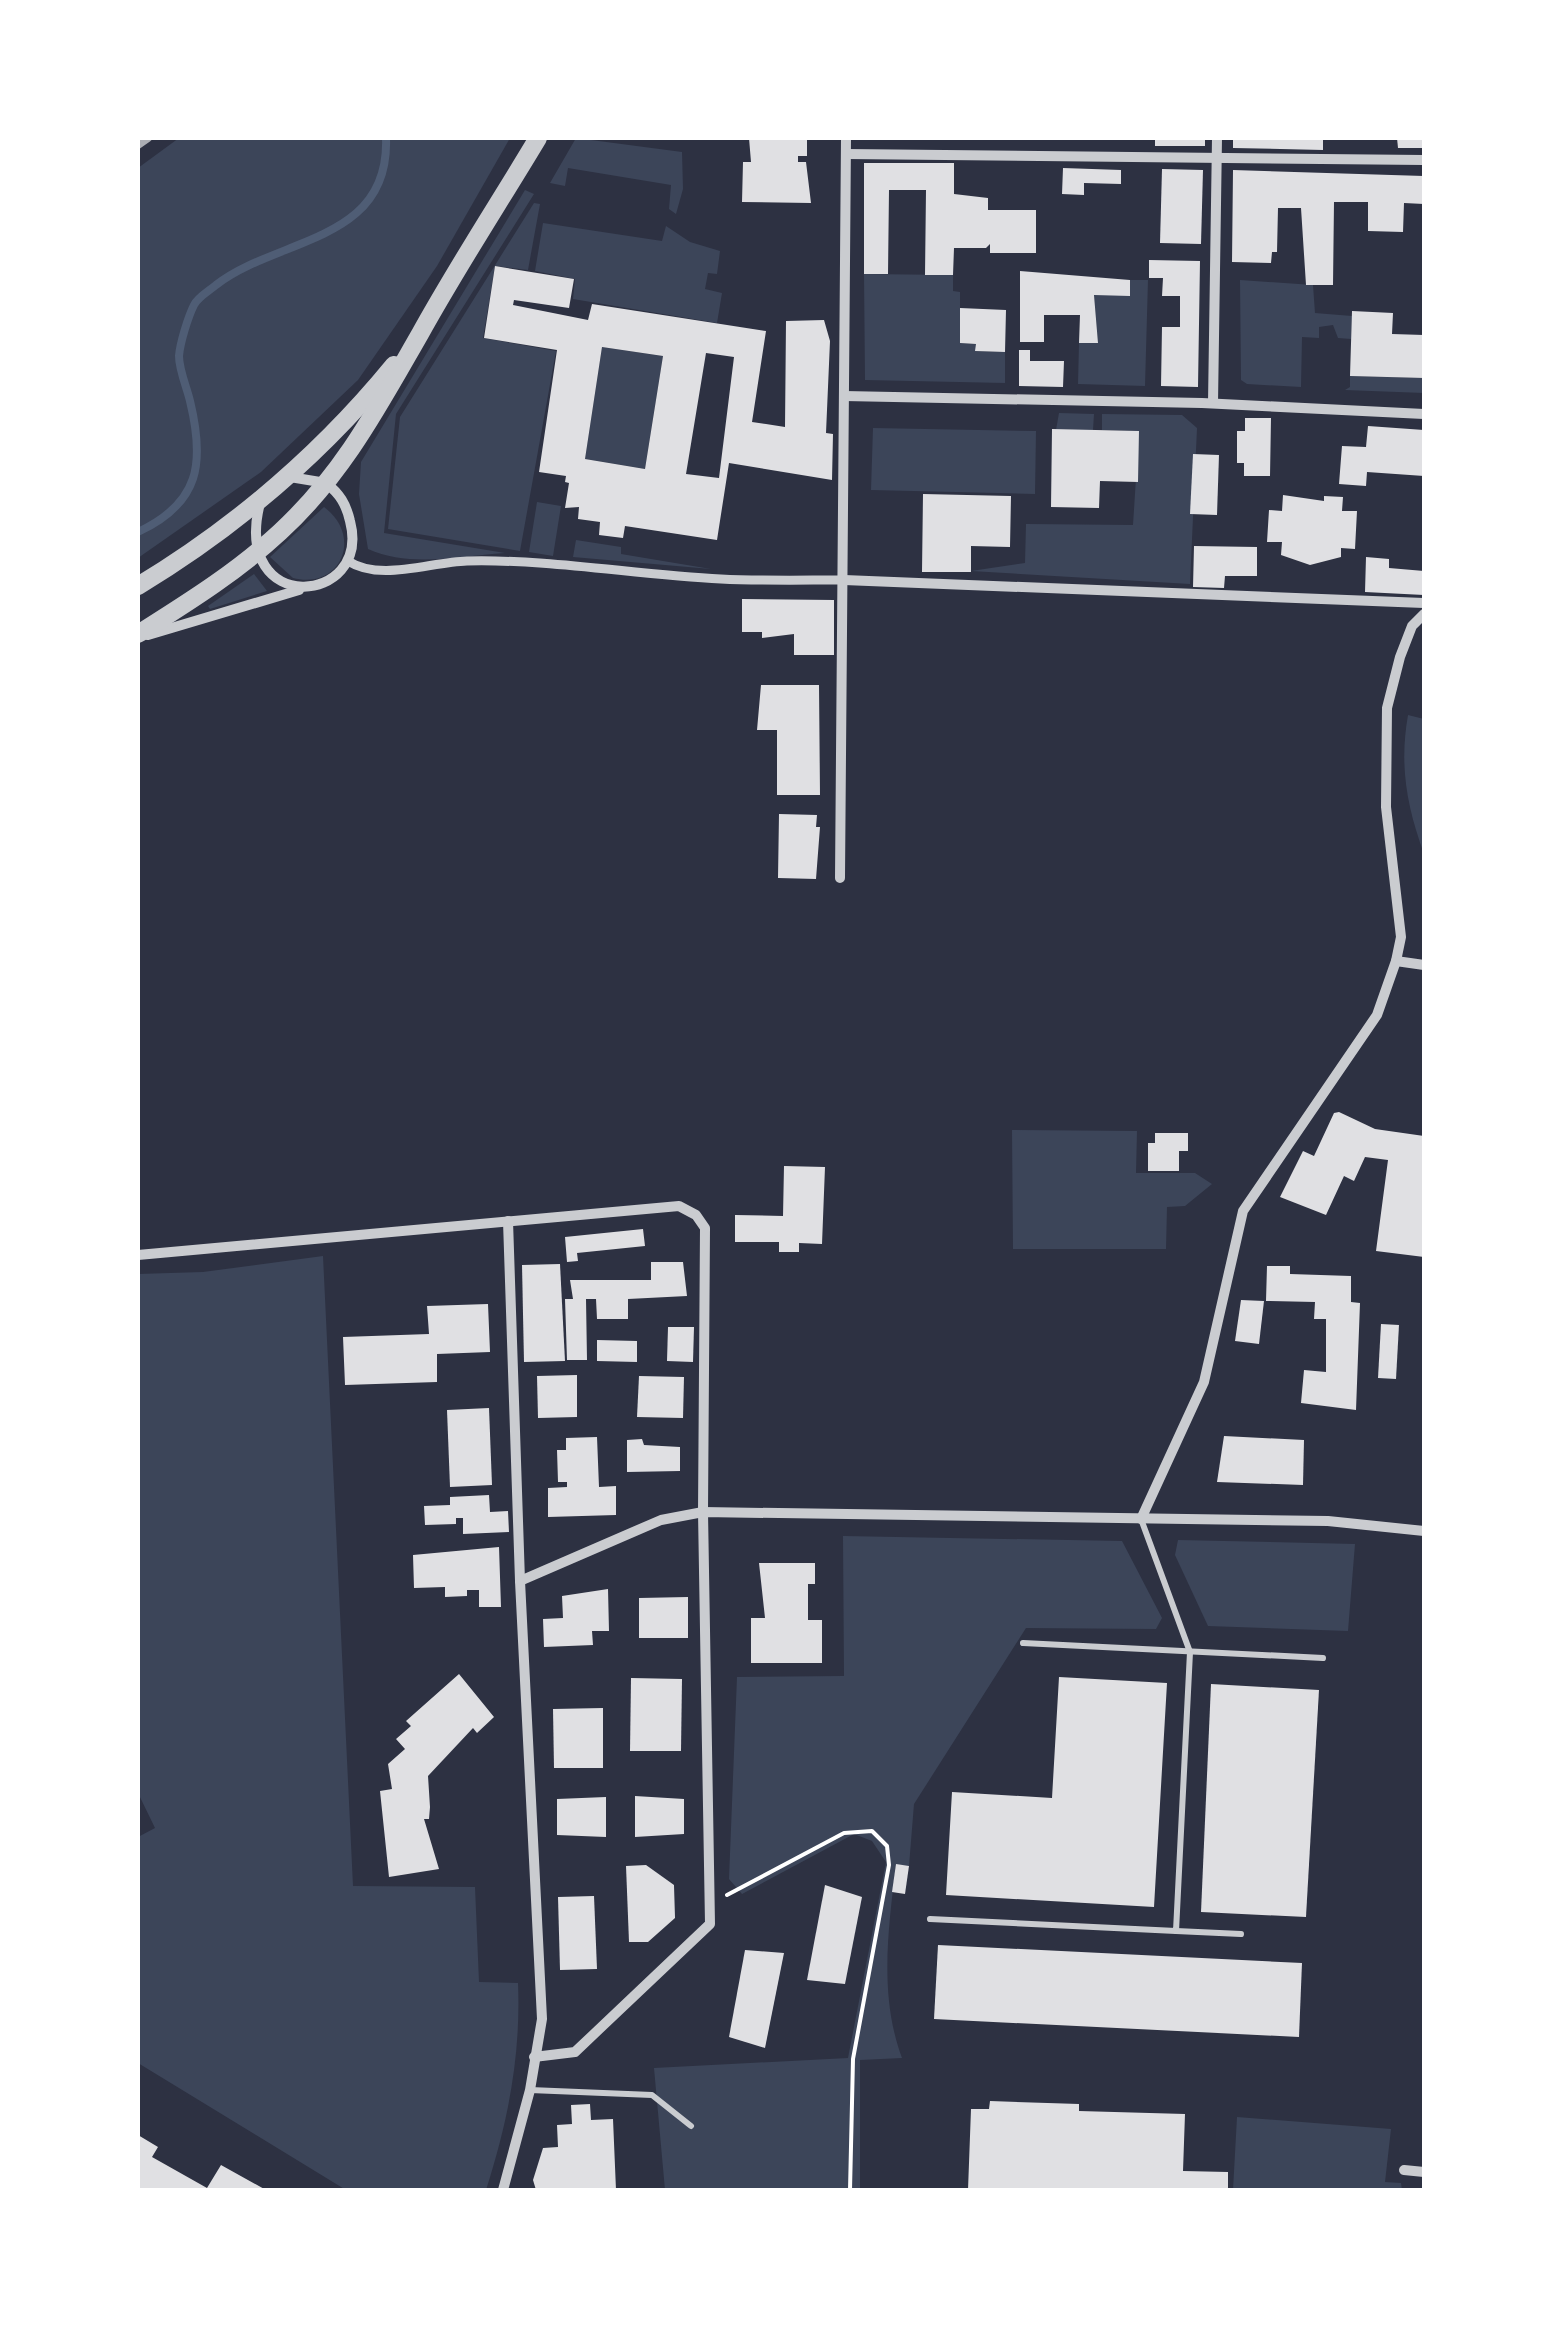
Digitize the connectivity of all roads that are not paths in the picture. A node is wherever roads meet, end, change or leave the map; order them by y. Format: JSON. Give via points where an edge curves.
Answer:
{"nodes":[{"id":1,"x":538,"y":138,"type":"edge"},
{"id":2,"x":846,"y":138,"type":"edge"},
{"id":3,"x":1218,"y":138,"type":"edge"},
{"id":4,"x":846,"y":154,"type":"junction"},
{"id":5,"x":1217,"y":158,"type":"junction"},
{"id":6,"x":1424,"y":160,"type":"edge"},
{"id":7,"x":420,"y":334,"type":"junction"},
{"id":8,"x":844,"y":396,"type":"junction"},
{"id":9,"x":1213,"y":403,"type":"junction"},
{"id":10,"x":1424,"y":414,"type":"edge"},
{"id":11,"x":282,"y":477,"type":"junction"},
{"id":12,"x":326,"y":483,"type":"junction"},
{"id":13,"x":261,"y":498,"type":"junction"},
{"id":14,"x":256,"y":551,"type":"junction"},
{"id":15,"x":348,"y":561,"type":"junction"},
{"id":16,"x":844,"y":580,"type":"junction"},
{"id":17,"x":138,"y":586,"type":"edge"},
{"id":18,"x":306,"y":588,"type":"junction"},
{"id":19,"x":1424,"y":603,"type":"edge"},
{"id":20,"x":1424,"y":614,"type":"edge"},
{"id":21,"x":138,"y":636,"type":"edge"},
{"id":22,"x":840,"y":878,"type":"dead end"},
{"id":23,"x":1396,"y":961,"type":"junction"},
{"id":24,"x":1424,"y":964,"type":"edge"},
{"id":25,"x":508,"y":1220,"type":"junction"},
{"id":26,"x":138,"y":1255,"type":"edge"},
{"id":27,"x":703,"y":1512,"type":"junction"},
{"id":28,"x":1141,"y":1519,"type":"junction"},
{"id":29,"x":1424,"y":1531,"type":"edge"},
{"id":30,"x":520,"y":1581,"type":"junction"},
{"id":31,"x":1023,"y":1643,"type":"dead end"},
{"id":32,"x":1190,"y":1652,"type":"junction"},
{"id":33,"x":1323,"y":1658,"type":"dead end"},
{"id":34,"x":930,"y":1918,"type":"dead end"},
{"id":35,"x":1176,"y":1931,"type":"junction"},
{"id":36,"x":1240,"y":1934,"type":"dead end"},
{"id":37,"x":534,"y":2057,"type":"junction"},
{"id":38,"x":530,"y":2090,"type":"junction"},
{"id":39,"x":692,"y":2126,"type":"dead end"},
{"id":40,"x":1404,"y":2170,"type":"dead end"},
{"id":41,"x":1424,"y":2172,"type":"edge"},
{"id":42,"x":503,"y":2190,"type":"edge"}],
"edges":[{"from":1,"to":7,"type":"street"},
{"from":2,"to":4,"type":"street"},
{"from":3,"to":5,"type":"street"},
{"from":4,"to":5,"type":"street"},
{"from":4,"to":8,"type":"street"},
{"from":5,"to":6,"type":"street"},
{"from":5,"to":9,"type":"street"},
{"from":7,"to":11,"type":"street","via":[[354,414]]},
{"from":7,"to":12,"type":"street","via":[[374,420]]},
{"from":8,"to":9,"type":"street"},
{"from":8,"to":16,"type":"street"},
{"from":9,"to":10,"type":"street"},
{"from":11,"to":12,"type":"street"},
{"from":11,"to":13,"type":"street"},
{"from":12,"to":14,"type":"street"},
{"from":12,"to":15,"type":"street","via":[[339,493],[352,527]]},
{"from":13,"to":14,"type":"street"},
{"from":13,"to":17,"type":"street","via":[[218,535]]},
{"from":14,"to":18,"type":"street","via":[[272,576]]},
{"from":14,"to":21,"type":"street"},
{"from":15,"to":16,"type":"street","via":[[377,571],[514,561],[720,579]]},
{"from":15,"to":18,"type":"street","via":[[338,574]]},
{"from":16,"to":19,"type":"street"},
{"from":16,"to":22,"type":"street"},
{"from":18,"to":21,"type":"street"},
{"from":20,"to":23,"type":"street","via":[[1412,626],[1387,708],[1386,807],[1401,937]]},
{"from":23,"to":24,"type":"street"},
{"from":23,"to":28,"type":"street","via":[[1376,1014],[1243,1210],[1204,1382]]},
{"from":25,"to":26,"type":"street"},
{"from":25,"to":27,"type":"street","via":[[679,1206],[705,1228]]},
{"from":25,"to":30,"type":"street"},
{"from":27,"to":28,"type":"street"},
{"from":27,"to":30,"type":"street","via":[[661,1520]]},
{"from":27,"to":37,"type":"street","via":[[710,1924],[575,2052]]},
{"from":28,"to":29,"type":"street","via":[[1328,1521]]},
{"from":28,"to":32,"type":"lane"},
{"from":30,"to":37,"type":"street","via":[[542,2019]]},
{"from":31,"to":32,"type":"lane"},
{"from":32,"to":33,"type":"lane"},
{"from":32,"to":35,"type":"lane"},
{"from":34,"to":35,"type":"lane"},
{"from":35,"to":36,"type":"lane"},
{"from":37,"to":38,"type":"street"},
{"from":38,"to":39,"type":"lane","via":[[652,2095]]},
{"from":38,"to":42,"type":"street"},
{"from":40,"to":41,"type":"street"}]}
